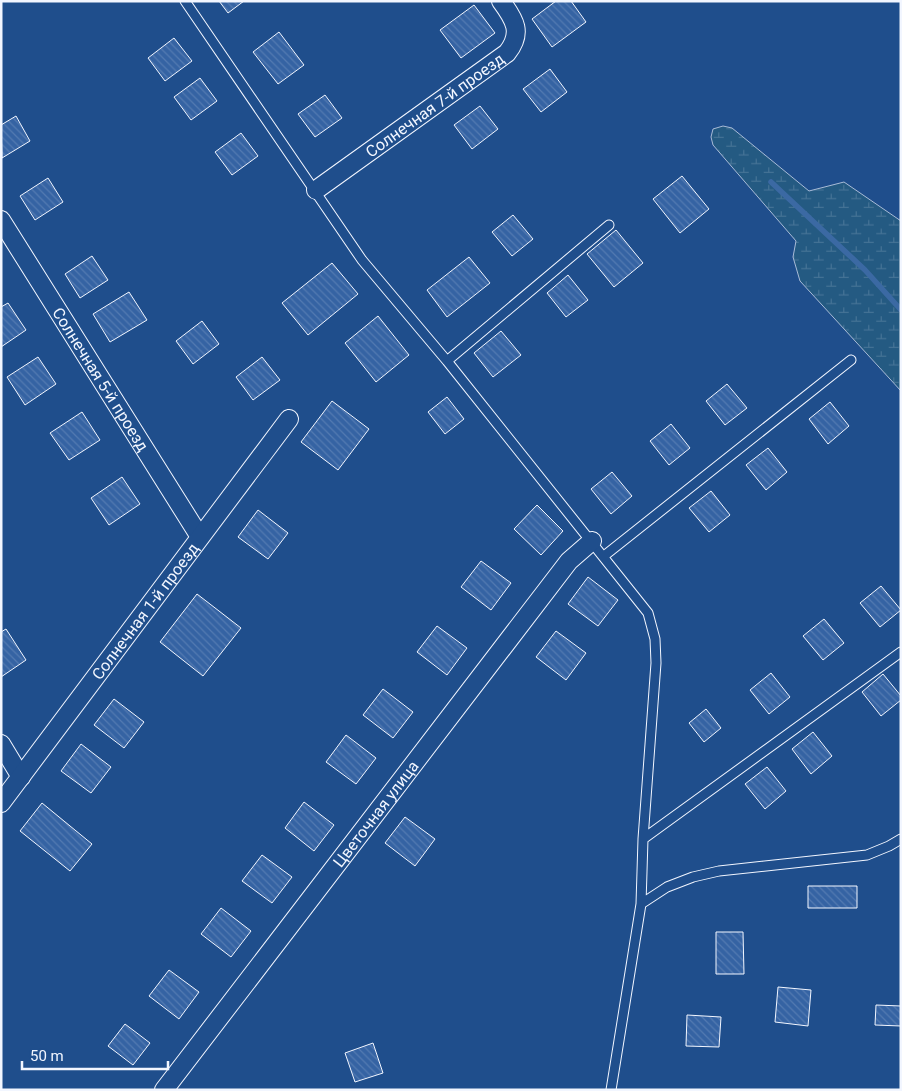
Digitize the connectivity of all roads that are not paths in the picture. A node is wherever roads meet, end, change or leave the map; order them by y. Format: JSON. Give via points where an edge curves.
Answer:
{"nodes":[{"id":1,"x":185,"y":1,"type":"edge"},
{"id":2,"x":501,"y":1,"type":"edge"},
{"id":3,"x":316,"y":190,"type":"junction"},
{"id":4,"x":1,"y":220,"type":"edge"},
{"id":5,"x":609,"y":225,"type":"dead end"},
{"id":6,"x":851,"y":360,"type":"dead end"},
{"id":7,"x":447,"y":361,"type":"junction"},
{"id":8,"x":290,"y":419,"type":"dead end"},
{"id":9,"x":200,"y":537,"type":"junction"},
{"id":10,"x":592,"y":541,"type":"junction"},
{"id":11,"x":604,"y":556,"type":"junction"},
{"id":12,"x":901,"y":652,"type":"edge"},
{"id":13,"x":1,"y":744,"type":"edge"},
{"id":14,"x":21,"y":777,"type":"junction"},
{"id":15,"x":1,"y":804,"type":"edge"},
{"id":16,"x":643,"y":838,"type":"junction"},
{"id":17,"x":901,"y":839,"type":"edge"},
{"id":18,"x":641,"y":904,"type":"junction"},
{"id":19,"x":164,"y":1090,"type":"edge"},
{"id":20,"x":611,"y":1090,"type":"edge"}],
"edges":[{"from":1,"to":3,"type":"lane"},
{"from":2,"to":3,"type":"street","name":"Солнечная 7-й проезд","via":[[512,17],[517,33],[507,53]]},
{"from":3,"to":7,"type":"lane","via":[[362,260]]},
{"from":4,"to":9,"type":"street","name":"Солнечная 5-й проезд"},
{"from":5,"to":7,"type":"lane"},
{"from":6,"to":11,"type":"lane"},
{"from":7,"to":10,"type":"lane"},
{"from":8,"to":9,"type":"street","name":"Солнечная 1-й проезд"},
{"from":9,"to":14,"type":"street","name":"Солнечная 1-й проезд"},
{"from":10,"to":11,"type":"lane"},
{"from":10,"to":19,"type":"street","name":"Цветочная улица","via":[[569,561]]},
{"from":11,"to":16,"type":"lane","via":[[648,613],[655,638]]},
{"from":12,"to":16,"type":"lane"},
{"from":13,"to":14,"type":"street"},
{"from":14,"to":15,"type":"street","name":"Солнечная 1-й проезд"},
{"from":16,"to":18,"type":"lane"},
{"from":17,"to":18,"type":"lane","via":[[867,855],[693,877],[667,886]]},
{"from":18,"to":20,"type":"lane"}]}
